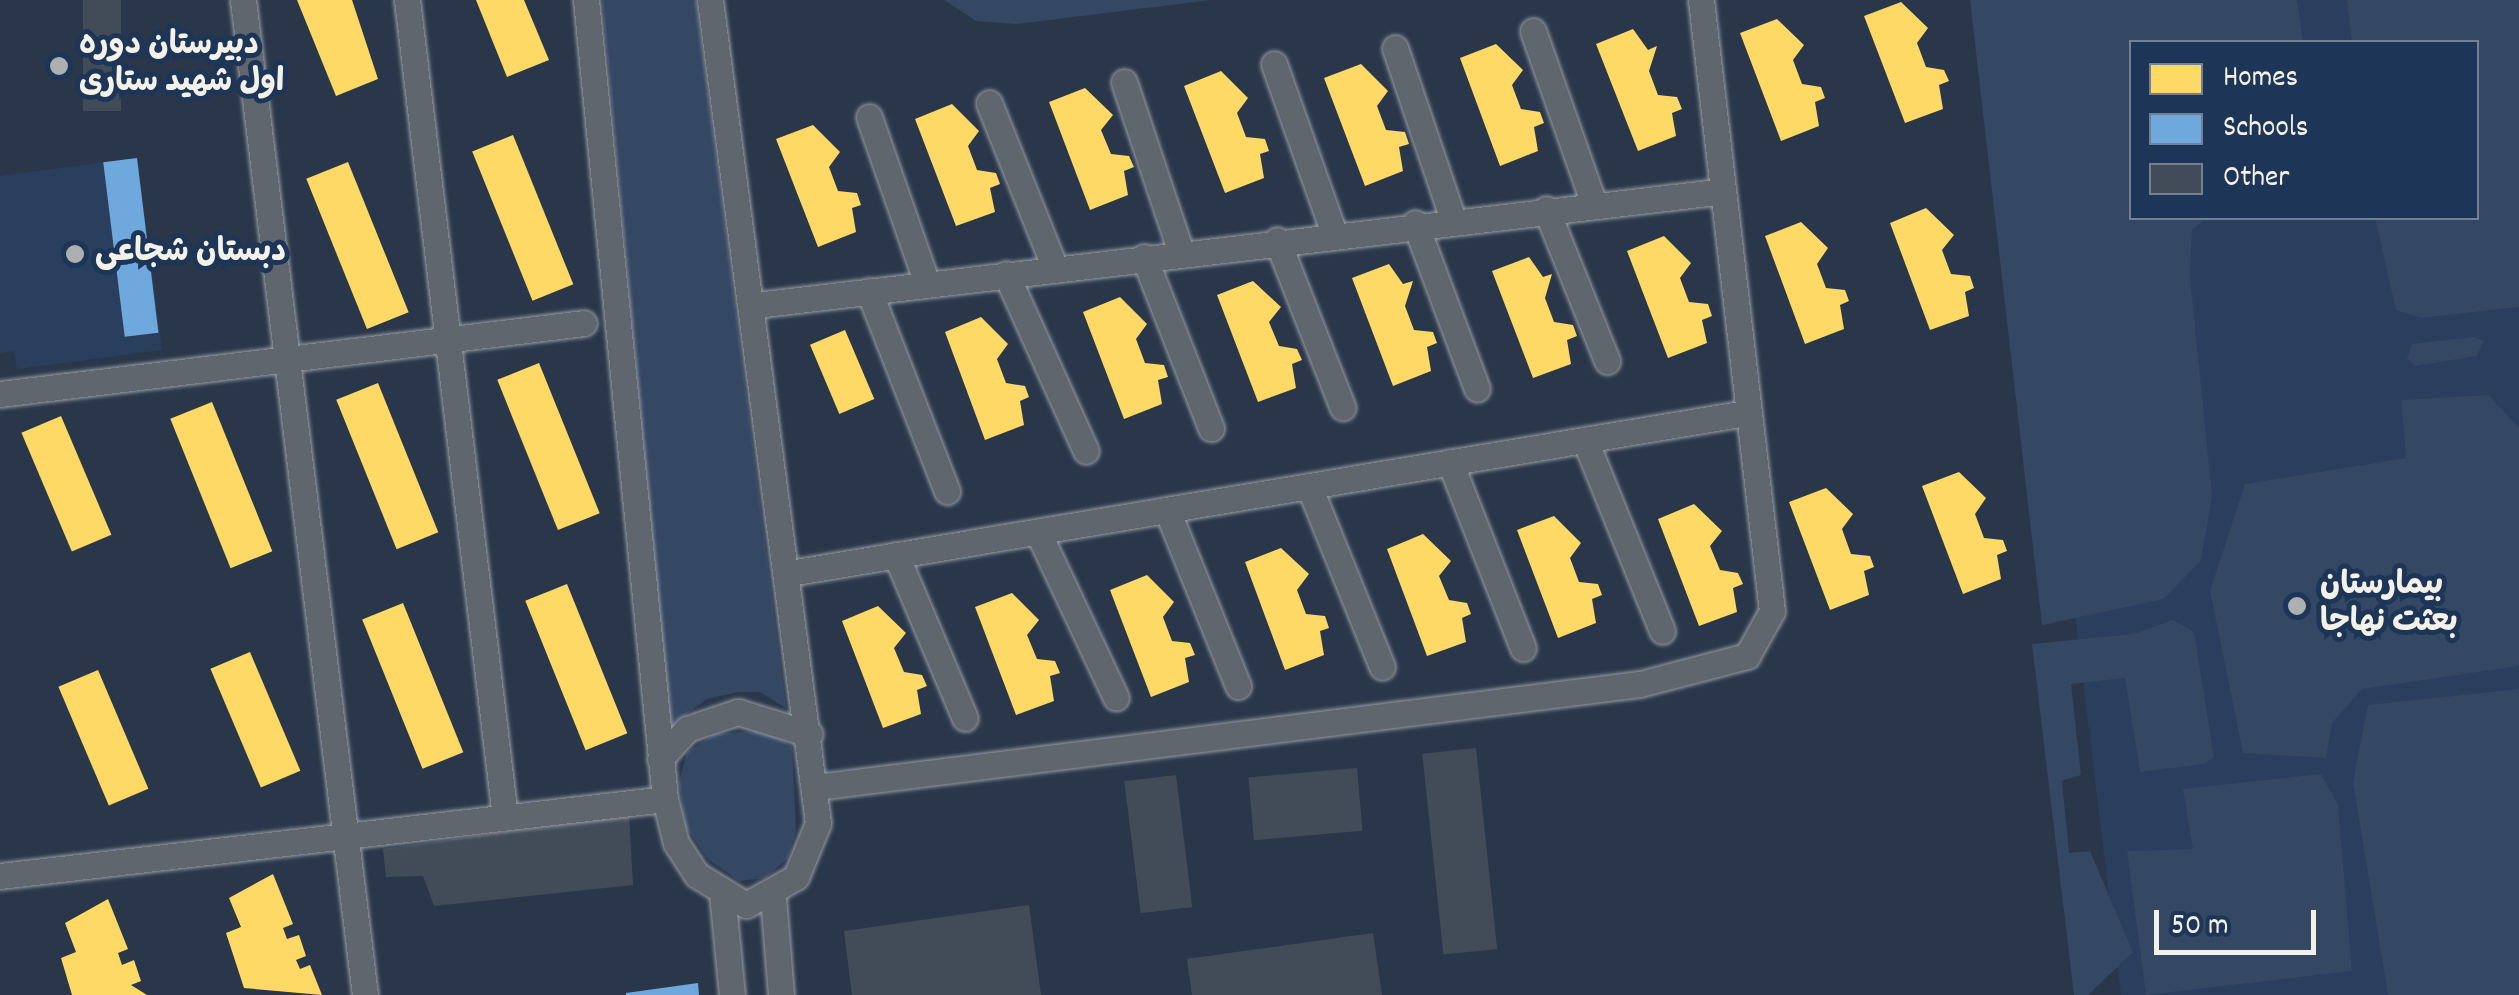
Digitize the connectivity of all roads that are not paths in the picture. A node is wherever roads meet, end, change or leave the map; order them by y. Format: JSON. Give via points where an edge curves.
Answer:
{"nodes":[{"id":1,"x":243,"y":0,"type":"edge"},
{"id":2,"x":407,"y":0,"type":"edge"},
{"id":3,"x":586,"y":0,"type":"edge"},
{"id":4,"x":710,"y":0,"type":"edge"},
{"id":5,"x":1701,"y":0,"type":"edge"},
{"id":6,"x":1533,"y":31,"type":"dead end"},
{"id":7,"x":1395,"y":48,"type":"dead end"},
{"id":8,"x":1274,"y":64,"type":"dead end"},
{"id":9,"x":1124,"y":82,"type":"dead end"},
{"id":10,"x":989,"y":103,"type":"dead end"},
{"id":11,"x":870,"y":117,"type":"dead end"},
{"id":12,"x":1717,"y":192,"type":"junction"},
{"id":13,"x":1594,"y":204,"type":"junction"},
{"id":14,"x":1546,"y":209,"type":"junction"},
{"id":15,"x":1453,"y":218,"type":"junction"},
{"id":16,"x":1415,"y":223,"type":"junction"},
{"id":17,"x":1334,"y":233,"type":"junction"},
{"id":18,"x":1278,"y":240,"type":"junction"},
{"id":19,"x":1181,"y":252,"type":"junction"},
{"id":20,"x":1144,"y":257,"type":"junction"},
{"id":21,"x":1054,"y":268,"type":"junction"},
{"id":22,"x":1006,"y":274,"type":"junction"},
{"id":23,"x":927,"y":284,"type":"junction"},
{"id":24,"x":869,"y":291,"type":"junction"},
{"id":25,"x":756,"y":305,"type":"junction"},
{"id":26,"x":584,"y":323,"type":"dead end"},
{"id":27,"x":448,"y":340,"type":"junction"},
{"id":28,"x":287,"y":359,"type":"junction"},
{"id":29,"x":1607,"y":361,"type":"dead end"},
{"id":30,"x":1477,"y":389,"type":"dead end"},
{"id":31,"x":0,"y":394,"type":"edge"},
{"id":32,"x":1343,"y":408,"type":"dead end"},
{"id":33,"x":1744,"y":413,"type":"junction"},
{"id":34,"x":1211,"y":428,"type":"dead end"},
{"id":35,"x":1585,"y":440,"type":"junction"},
{"id":36,"x":1086,"y":451,"type":"dead end"},
{"id":37,"x":1450,"y":462,"type":"junction"},
{"id":38,"x":1309,"y":486,"type":"junction"},
{"id":39,"x":947,"y":491,"type":"dead end"},
{"id":40,"x":1168,"y":510,"type":"junction"},
{"id":41,"x":1038,"y":532,"type":"junction"},
{"id":42,"x":896,"y":556,"type":"junction"},
{"id":43,"x":790,"y":573,"type":"junction"},
{"id":44,"x":1662,"y":631,"type":"dead end"},
{"id":45,"x":1523,"y":648,"type":"dead end"},
{"id":46,"x":1382,"y":667,"type":"dead end"},
{"id":47,"x":1238,"y":686,"type":"dead end"},
{"id":48,"x":1116,"y":698,"type":"dead end"},
{"id":49,"x":965,"y":718,"type":"dead end"},
{"id":50,"x":810,"y":734,"type":"junction"},
{"id":51,"x":660,"y":759,"type":"junction"},
{"id":52,"x":816,"y":787,"type":"junction"},
{"id":53,"x":665,"y":799,"type":"junction"},
{"id":54,"x":505,"y":817,"type":"junction"},
{"id":55,"x":345,"y":836,"type":"junction"},
{"id":56,"x":0,"y":876,"type":"edge"},
{"id":57,"x":722,"y":893,"type":"junction"},
{"id":58,"x":773,"y":897,"type":"junction"},
{"id":59,"x":365,"y":995,"type":"edge"},
{"id":60,"x":732,"y":995,"type":"edge"},
{"id":61,"x":781,"y":995,"type":"edge"}],
"edges":[{"from":1,"to":28,"type":"street"},
{"from":2,"to":27,"type":"street"},
{"from":3,"to":51,"type":"street"},
{"from":4,"to":25,"type":"street"},
{"from":5,"to":12,"type":"street"},
{"from":6,"to":13,"type":"street"},
{"from":7,"to":15,"type":"street"},
{"from":8,"to":17,"type":"street"},
{"from":9,"to":19,"type":"street"},
{"from":10,"to":21,"type":"street"},
{"from":11,"to":23,"type":"street"},
{"from":12,"to":13,"type":"street"},
{"from":12,"to":33,"type":"street"},
{"from":13,"to":14,"type":"street"},
{"from":14,"to":15,"type":"street"},
{"from":14,"to":29,"type":"street"},
{"from":15,"to":16,"type":"street"},
{"from":16,"to":17,"type":"street"},
{"from":16,"to":30,"type":"street"},
{"from":17,"to":18,"type":"street"},
{"from":18,"to":19,"type":"street"},
{"from":18,"to":32,"type":"street"},
{"from":19,"to":20,"type":"street"},
{"from":20,"to":21,"type":"street"},
{"from":20,"to":34,"type":"street"},
{"from":21,"to":22,"type":"street"},
{"from":22,"to":23,"type":"street"},
{"from":22,"to":36,"type":"street"},
{"from":23,"to":24,"type":"street"},
{"from":24,"to":25,"type":"street"},
{"from":24,"to":39,"type":"street"},
{"from":25,"to":43,"type":"street"},
{"from":26,"to":27,"type":"street"},
{"from":27,"to":28,"type":"street"},
{"from":27,"to":54,"type":"street"},
{"from":28,"to":31,"type":"street"},
{"from":28,"to":55,"type":"street"},
{"from":33,"to":35,"type":"street"},
{"from":33,"to":52,"type":"street","via":[[1772,611],[1746,656],[1640,684]]},
{"from":35,"to":37,"type":"street"},
{"from":35,"to":44,"type":"street"},
{"from":37,"to":38,"type":"street"},
{"from":37,"to":45,"type":"street"},
{"from":38,"to":40,"type":"street"},
{"from":38,"to":46,"type":"street"},
{"from":40,"to":41,"type":"street"},
{"from":40,"to":47,"type":"street"},
{"from":41,"to":42,"type":"street"},
{"from":41,"to":48,"type":"street"},
{"from":42,"to":43,"type":"street"},
{"from":42,"to":49,"type":"street"},
{"from":43,"to":50,"type":"street"},
{"from":50,"to":51,"type":"street","via":[[738,712],[687,728]]},
{"from":50,"to":52,"type":"street"},
{"from":51,"to":53,"type":"street"},
{"from":52,"to":58,"type":"street","via":[[810,851]]},
{"from":53,"to":54,"type":"street"},
{"from":53,"to":57,"type":"street","via":[[676,843]]},
{"from":54,"to":55,"type":"street"},
{"from":55,"to":56,"type":"street"},
{"from":55,"to":59,"type":"street"},
{"from":57,"to":58,"type":"street","via":[[746,905]]},
{"from":57,"to":60,"type":"street"},
{"from":58,"to":61,"type":"street"}]}
